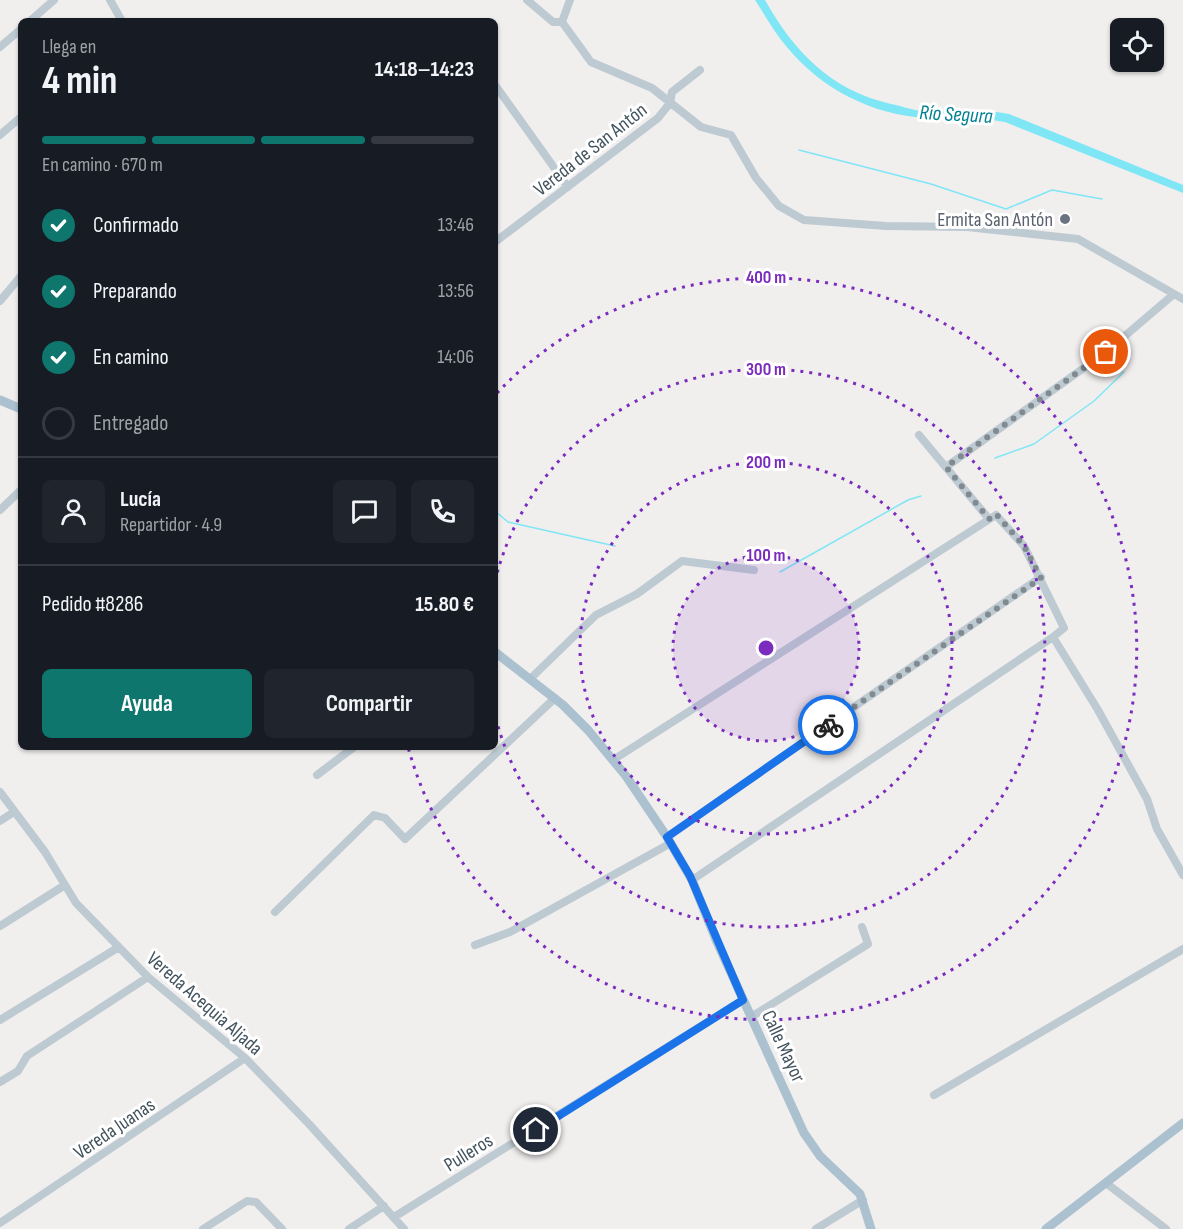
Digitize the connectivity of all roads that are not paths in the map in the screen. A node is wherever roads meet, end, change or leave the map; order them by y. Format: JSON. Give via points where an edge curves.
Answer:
{"nodes":[{"id":1,"x":54,"y":0,"type":"edge"},
{"id":2,"x":110,"y":0,"type":"edge"},
{"id":3,"x":527,"y":0,"type":"edge"},
{"id":4,"x":570,"y":0,"type":"edge"},
{"id":5,"x":33,"y":18,"type":"edge"},
{"id":6,"x":120,"y":18,"type":"edge"},
{"id":7,"x":562,"y":22,"type":"junction"},
{"id":8,"x":18,"y":32,"type":"edge"},
{"id":9,"x":0,"y":47,"type":"edge"},
{"id":10,"x":700,"y":70,"type":"dead end"},
{"id":11,"x":498,"y":89,"type":"edge"},
{"id":12,"x":670,"y":103,"type":"junction"},
{"id":13,"x":18,"y":120,"type":"edge"},
{"id":14,"x":0,"y":135,"type":"edge"},
{"id":15,"x":568,"y":187,"type":"junction"},
{"id":16,"x":498,"y":240,"type":"edge"},
{"id":17,"x":18,"y":280,"type":"edge"},
{"id":18,"x":1174,"y":294,"type":"junction"},
{"id":19,"x":1183,"y":299,"type":"edge"},
{"id":20,"x":0,"y":301,"type":"edge"},
{"id":21,"x":0,"y":400,"type":"edge"},
{"id":22,"x":18,"y":408,"type":"edge"},
{"id":23,"x":920,"y":435,"type":"dead end"},
{"id":24,"x":946,"y":467,"type":"junction"},
{"id":25,"x":18,"y":493,"type":"edge"},
{"id":26,"x":0,"y":510,"type":"edge"},
{"id":27,"x":989,"y":519,"type":"junction"},
{"id":28,"x":754,"y":570,"type":"dead end"},
{"id":29,"x":1041,"y":578,"type":"junction"},
{"id":30,"x":1053,"y":638,"type":"junction"},
{"id":31,"x":498,"y":654,"type":"edge"},
{"id":32,"x":530,"y":679,"type":"junction"},
{"id":33,"x":555,"y":698,"type":"junction"},
{"id":34,"x":350,"y":750,"type":"edge"},
{"id":35,"x":613,"y":760,"type":"junction"},
{"id":36,"x":317,"y":775,"type":"dead end"},
{"id":37,"x":0,"y":792,"type":"edge"},
{"id":38,"x":14,"y":812,"type":"junction"},
{"id":39,"x":0,"y":821,"type":"edge"},
{"id":40,"x":669,"y":840,"type":"junction"},
{"id":41,"x":1183,"y":875,"type":"edge"},
{"id":42,"x":692,"y":880,"type":"junction"},
{"id":43,"x":65,"y":885,"type":"junction"},
{"id":44,"x":275,"y":912,"type":"dead end"},
{"id":45,"x":0,"y":926,"type":"edge"},
{"id":46,"x":862,"y":927,"type":"dead end"},
{"id":47,"x":475,"y":945,"type":"dead end"},
{"id":48,"x":119,"y":947,"type":"junction"},
{"id":49,"x":1183,"y":949,"type":"edge"},
{"id":50,"x":148,"y":977,"type":"junction"},
{"id":51,"x":743,"y":1000,"type":"junction"},
{"id":52,"x":751,"y":1017,"type":"junction"},
{"id":53,"x":0,"y":1020,"type":"edge"},
{"id":54,"x":244,"y":1058,"type":"junction"},
{"id":55,"x":0,"y":1083,"type":"edge"},
{"id":56,"x":934,"y":1095,"type":"dead end"},
{"id":57,"x":1183,"y":1124,"type":"edge"},
{"id":58,"x":1106,"y":1183,"type":"junction"},
{"id":59,"x":863,"y":1200,"type":"junction"},
{"id":60,"x":384,"y":1206,"type":"junction"},
{"id":61,"x":394,"y":1217,"type":"junction"},
{"id":62,"x":0,"y":1223,"type":"edge"},
{"id":63,"x":203,"y":1229,"type":"edge"},
{"id":64,"x":282,"y":1229,"type":"edge"},
{"id":65,"x":349,"y":1229,"type":"edge"},
{"id":66,"x":404,"y":1229,"type":"edge"},
{"id":67,"x":816,"y":1229,"type":"edge"},
{"id":68,"x":871,"y":1229,"type":"edge"},
{"id":69,"x":1046,"y":1229,"type":"edge"},
{"id":70,"x":1166,"y":1229,"type":"edge"}],
"edges":[{"from":1,"to":5,"type":"street"},
{"from":2,"to":6,"type":"street"},
{"from":3,"to":7,"type":"street","via":[[553,22]]},
{"from":4,"to":7,"type":"street"},
{"from":7,"to":12,"type":"street","via":[[591,62],[652,88]]},
{"from":8,"to":9,"type":"street"},
{"from":10,"to":12,"type":"street","via":[[672,92]]},
{"from":11,"to":15,"type":"street"},
{"from":12,"to":15,"type":"street","name":"Vereda de San Antón","via":[[658,118]]},
{"from":12,"to":18,"type":"street","name":"Vereda de San Antón","via":[[701,128],[731,135],[756,178],[779,206],[804,220],[968,227],[1078,239]]},
{"from":13,"to":14,"type":"street"},
{"from":15,"to":16,"type":"street","name":"Vereda de San Antón"},
{"from":17,"to":20,"type":"street"},
{"from":18,"to":19,"type":"street","name":"Vereda de San Antón"},
{"from":18,"to":24,"type":"street","via":[[1106,352]]},
{"from":21,"to":22,"type":"main road"},
{"from":23,"to":24,"type":"street"},
{"from":24,"to":27,"type":"street"},
{"from":25,"to":26,"type":"street"},
{"from":27,"to":29,"type":"street","via":[[996,514],[1024,546]]},
{"from":27,"to":35,"type":"street"},
{"from":28,"to":32,"type":"street","via":[[682,561],[637,594],[596,615]]},
{"from":29,"to":30,"type":"street","via":[[1064,628]]},
{"from":29,"to":40,"type":"street"},
{"from":30,"to":41,"type":"street","via":[[1147,799],[1157,829]]},
{"from":30,"to":42,"type":"street"},
{"from":31,"to":32,"type":"main road","name":"Calle Mayor"},
{"from":32,"to":33,"type":"main road","name":"Calle Mayor"},
{"from":33,"to":35,"type":"main road","name":"Calle Mayor"},
{"from":33,"to":44,"type":"street","via":[[405,839],[385,818],[374,815]]},
{"from":34,"to":36,"type":"street"},
{"from":35,"to":40,"type":"main road","name":"Calle Mayor"},
{"from":37,"to":38,"type":"street","name":"Vereda Acequia Aljada"},
{"from":38,"to":39,"type":"street"},
{"from":38,"to":43,"type":"street","name":"Vereda Acequia Aljada"},
{"from":40,"to":42,"type":"main road","name":"Calle Mayor"},
{"from":40,"to":47,"type":"street","via":[[510,932]]},
{"from":42,"to":51,"type":"main road","name":"Calle Mayor"},
{"from":43,"to":45,"type":"street"},
{"from":43,"to":48,"type":"street","name":"Vereda Acequia Aljada","via":[[76,903]]},
{"from":46,"to":52,"type":"street","via":[[868,944]]},
{"from":48,"to":50,"type":"street","name":"Vereda Acequia Aljada"},
{"from":48,"to":53,"type":"street"},
{"from":49,"to":56,"type":"street"},
{"from":50,"to":54,"type":"street","name":"Vereda Acequia Aljada"},
{"from":50,"to":55,"type":"street","via":[[27,1056],[18,1071]]},
{"from":51,"to":52,"type":"main road","name":"Calle Mayor"},
{"from":51,"to":61,"type":"street","name":"Pulleros"},
{"from":52,"to":59,"type":"main road","name":"Calle Mayor","via":[[808,1140]]},
{"from":54,"to":60,"type":"street","name":"Vereda Acequia Aljada"},
{"from":54,"to":62,"type":"street","name":"Vereda Juanas"},
{"from":57,"to":58,"type":"main road"},
{"from":58,"to":69,"type":"main road"},
{"from":58,"to":70,"type":"street"},
{"from":59,"to":67,"type":"street"},
{"from":59,"to":68,"type":"main road","name":"Calle Mayor"},
{"from":60,"to":61,"type":"street","name":"Vereda Acequia Aljada"},
{"from":60,"to":65,"type":"street"},
{"from":61,"to":66,"type":"street","name":"Vereda Acequia Aljada"},
{"from":63,"to":64,"type":"street","via":[[247,1202],[256,1202]]}]}
